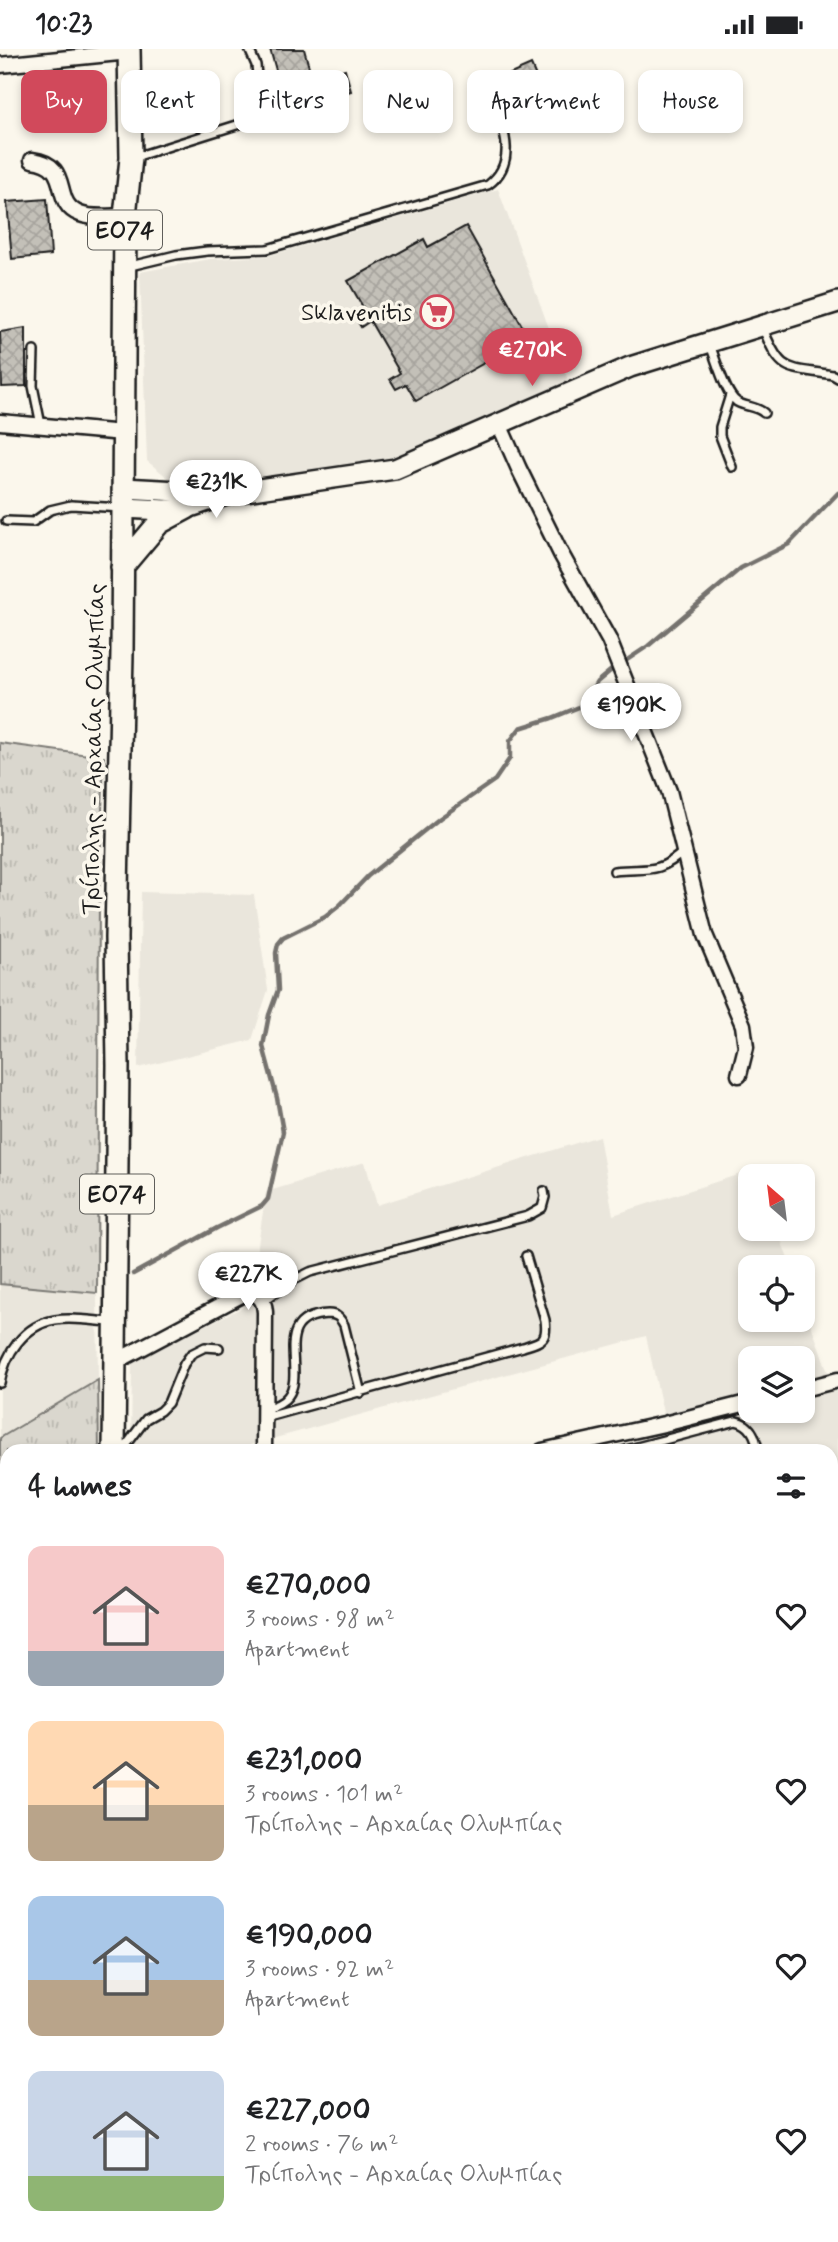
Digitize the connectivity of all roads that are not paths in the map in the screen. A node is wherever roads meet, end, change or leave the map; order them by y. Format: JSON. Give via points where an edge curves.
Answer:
{"nodes":[{"id":1,"x":248,"y":49,"type":"edge"},
{"id":2,"x":129,"y":50,"type":"edge"},
{"id":3,"x":0,"y":65,"type":"edge"},
{"id":4,"x":505,"y":133,"type":"edge"},
{"id":5,"x":131,"y":158,"type":"junction"},
{"id":6,"x":32,"y":160,"type":"dead end"},
{"id":7,"x":125,"y":216,"type":"junction"},
{"id":8,"x":125,"y":267,"type":"junction"},
{"id":9,"x":838,"y":302,"type":"edge"},
{"id":10,"x":762,"y":325,"type":"junction"},
{"id":11,"x":709,"y":342,"type":"junction"},
{"id":12,"x":34,"y":351,"type":"dead end"},
{"id":13,"x":838,"y":378,"type":"edge"},
{"id":14,"x":730,"y":395,"type":"junction"},
{"id":15,"x":764,"y":413,"type":"dead end"},
{"id":16,"x":0,"y":422,"type":"edge"},
{"id":17,"x":499,"y":424,"type":"junction"},
{"id":18,"x":41,"y":425,"type":"junction"},
{"id":19,"x":123,"y":433,"type":"junction"},
{"id":20,"x":732,"y":467,"type":"dead end"},
{"id":21,"x":232,"y":493,"type":"junction"},
{"id":22,"x":122,"y":498,"type":"junction"},
{"id":23,"x":187,"y":508,"type":"junction"},
{"id":24,"x":6,"y":521,"type":"dead end"},
{"id":25,"x":122,"y":567,"type":"junction"},
{"id":26,"x":684,"y":851,"type":"junction"},
{"id":27,"x":614,"y":871,"type":"dead end"},
{"id":28,"x":739,"y":1075,"type":"dead end"},
{"id":29,"x":544,"y":1191,"type":"dead end"},
{"id":30,"x":526,"y":1256,"type":"dead end"},
{"id":31,"x":264,"y":1301,"type":"junction"},
{"id":32,"x":116,"y":1322,"type":"junction"},
{"id":33,"x":219,"y":1348,"type":"dead end"},
{"id":34,"x":117,"y":1361,"type":"junction"},
{"id":35,"x":838,"y":1380,"type":"edge"},
{"id":36,"x":0,"y":1383,"type":"edge"},
{"id":37,"x":815,"y":1386,"type":"edge"},
{"id":38,"x":360,"y":1393,"type":"junction"},
{"id":39,"x":738,"y":1407,"type":"edge"},
{"id":40,"x":264,"y":1413,"type":"junction"},
{"id":41,"x":707,"y":1420,"type":"junction"},
{"id":42,"x":114,"y":1444,"type":"edge"},
{"id":43,"x":127,"y":1444,"type":"edge"},
{"id":44,"x":264,"y":1444,"type":"edge"},
{"id":45,"x":579,"y":1444,"type":"edge"},
{"id":46,"x":640,"y":1444,"type":"edge"},
{"id":47,"x":756,"y":1444,"type":"edge"}],
"edges":[{"from":1,"to":5,"type":"lane","via":[[256,65],[258,86],[252,107],[240,124]]},
{"from":2,"to":3,"type":"street"},
{"from":2,"to":5,"type":"main road","name":"Τρίπολης - Αρχαίας Ολυμπίας","number":"ΕΟ74"},
{"from":4,"to":8,"type":"lane","via":[[503,165],[488,185],[267,249],[186,254]]},
{"from":5,"to":7,"type":"main road","name":"Τρίπολης - Αρχαίας Ολυμπίας","number":"ΕΟ74"},
{"from":6,"to":7,"type":"street","via":[[52,167],[63,196],[78,213]]},
{"from":7,"to":8,"type":"main road","name":"Τρίπολης - Αρχαίας Ολυμπίας","number":"ΕΟ74"},
{"from":8,"to":19,"type":"main road","name":"Τρίπολης - Αρχαίας Ολυμπίας","number":"ΕΟ74"},
{"from":9,"to":10,"type":"street"},
{"from":10,"to":11,"type":"street"},
{"from":10,"to":13,"type":"lane","via":[[783,365]]},
{"from":11,"to":14,"type":"lane"},
{"from":11,"to":17,"type":"street","via":[[630,367]]},
{"from":12,"to":18,"type":"lane","via":[[33,386]]},
{"from":14,"to":15,"type":"lane"},
{"from":14,"to":20,"type":"lane","via":[[720,436]]},
{"from":16,"to":18,"type":"street"},
{"from":17,"to":21,"type":"street","via":[[395,468]]},
{"from":17,"to":26,"type":"street","via":[[561,554],[609,640],[669,791]]},
{"from":18,"to":19,"type":"street"},
{"from":19,"to":22,"type":"main road","name":"Τρίπολης - Αρχαίας Ολυμπίας","number":"ΕΟ74"},
{"from":21,"to":22,"type":"street"},
{"from":21,"to":23,"type":"street"},
{"from":22,"to":23,"type":"street","via":[[166,510]]},
{"from":22,"to":24,"type":"lane","via":[[50,510],[33,523]]},
{"from":22,"to":25,"type":"main road","name":"Τρίπολης - Αρχαίας Ολυμπίας","number":"ΕΟ74"},
{"from":23,"to":25,"type":"main road","via":[[159,523]]},
{"from":25,"to":32,"type":"main road","name":"Τρίπολης - Αρχαίας Ολυμπίας","number":"ΕΟ74"},
{"from":26,"to":27,"type":"lane","via":[[650,870]]},
{"from":26,"to":28,"type":"street","via":[[705,935],[743,1025],[746,1047]]},
{"from":29,"to":31,"type":"lane","via":[[542,1208],[528,1216],[310,1272]]},
{"from":30,"to":38,"type":"lane","via":[[547,1330],[541,1341]]},
{"from":31,"to":34,"type":"street","via":[[255,1294],[243,1294]]},
{"from":31,"to":40,"type":"street"},
{"from":32,"to":34,"type":"main road","name":"Τρίπολης - Αρχαίας Ολυμπίας","number":"ΕΟ74"},
{"from":32,"to":36,"type":"lane","via":[[55,1320],[42,1324],[9,1354]]},
{"from":33,"to":43,"type":"lane","via":[[205,1347],[191,1354],[168,1403],[146,1419]]},
{"from":34,"to":42,"type":"main road","name":"Τρίπολης - Αρχαίας Ολυμπίας","number":"ΕΟ74"},
{"from":35,"to":37,"type":"street"},
{"from":38,"to":40,"type":"lane"},
{"from":38,"to":40,"type":"lane","via":[[344,1325],[334,1314],[320,1315],[296,1329],[292,1387],[288,1396]]},
{"from":39,"to":41,"type":"street"},
{"from":40,"to":44,"type":"street"},
{"from":41,"to":45,"type":"street"},
{"from":41,"to":46,"type":"lane"},
{"from":41,"to":47,"type":"lane","via":[[744,1423]]}]}
